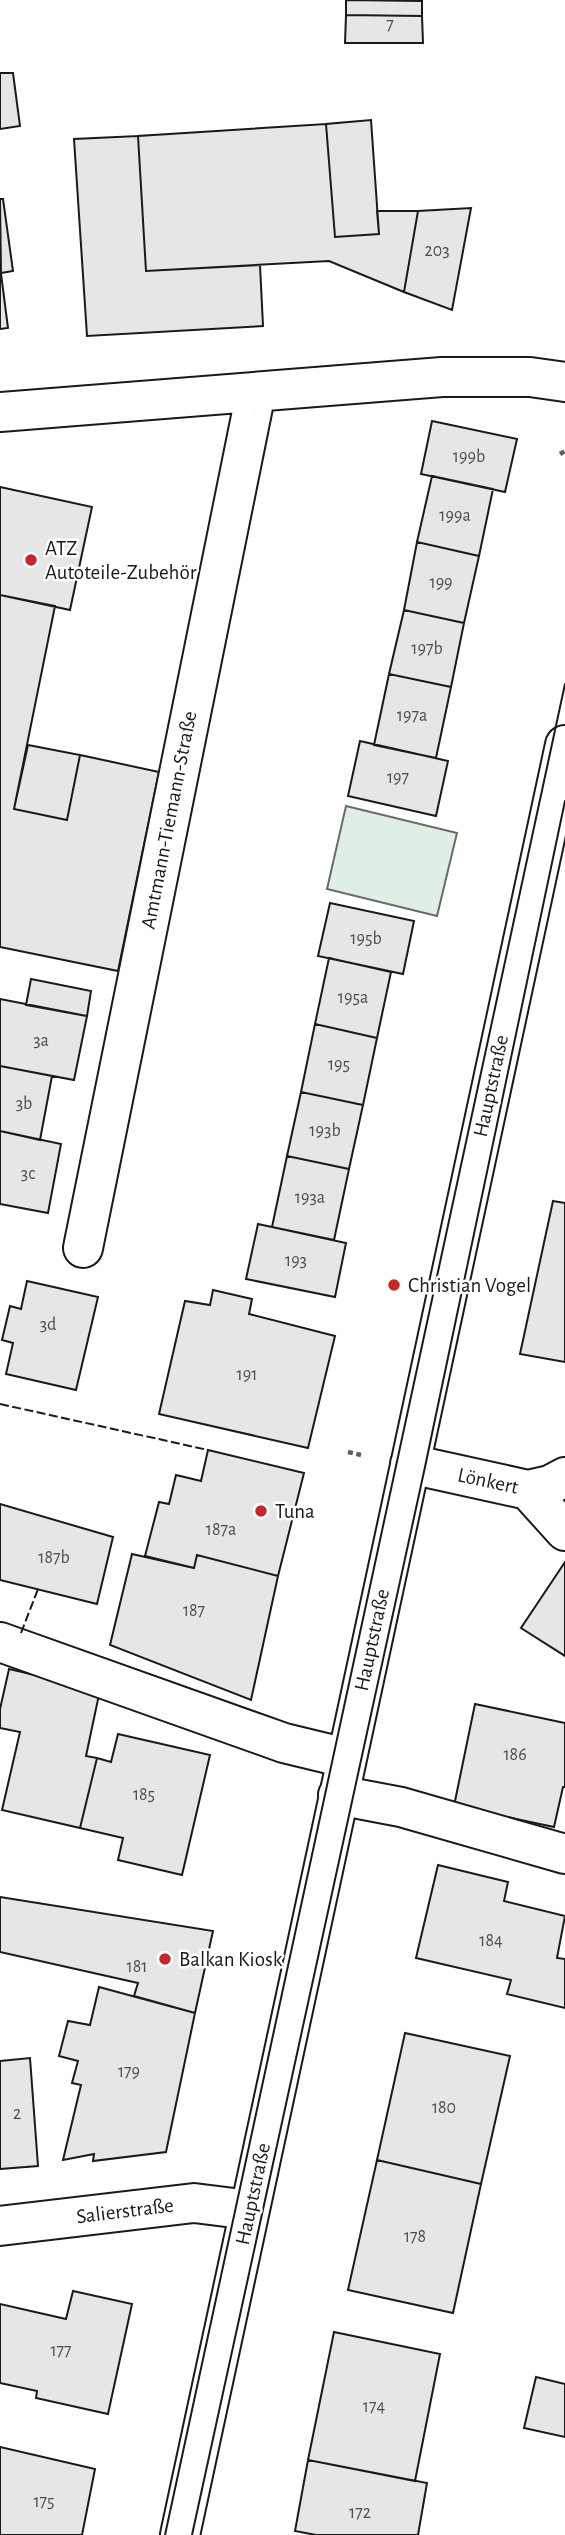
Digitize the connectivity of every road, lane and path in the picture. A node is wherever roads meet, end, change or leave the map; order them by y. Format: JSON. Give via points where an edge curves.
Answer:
{"nodes":[{"id":1,"x":565,"y":382,"type":"edge"},
{"id":2,"x":256,"y":392,"type":"junction"},
{"id":3,"x":0,"y":412,"type":"edge"},
{"id":4,"x":565,"y":745,"type":"edge"},
{"id":5,"x":83,"y":1248,"type":"dead end"},
{"id":6,"x":410,"y":1464,"type":"junction"},
{"id":7,"x":565,"y":1477,"type":"edge"},
{"id":8,"x":528,"y":1490,"type":"junction"},
{"id":9,"x":565,"y":1531,"type":"edge"},
{"id":10,"x":0,"y":1642,"type":"edge"},
{"id":11,"x":346,"y":1758,"type":"junction"},
{"id":12,"x":338,"y":1795,"type":"junction"},
{"id":13,"x":565,"y":1854,"type":"edge"},
{"id":14,"x":250,"y":2210,"type":"junction"},
{"id":15,"x":0,"y":2226,"type":"edge"},
{"id":16,"x":180,"y":2535,"type":"edge"}],
"edges":[{"from":1,"to":2,"type":"street","via":[[530,377],[442,377]]},
{"from":2,"to":3,"type":"street"},
{"from":2,"to":5,"type":"street","name":"Amtmann-Tiemann-Straße"},
{"from":4,"to":6,"type":"street","name":"Hauptstraße"},
{"from":6,"to":8,"type":"street","name":"Lönkert"},
{"from":6,"to":11,"type":"street","name":"Hauptstraße"},
{"from":7,"to":8,"type":"street","name":"Lönkert"},
{"from":8,"to":9,"type":"street"},
{"from":10,"to":11,"type":"street","via":[[284,1743]]},
{"from":11,"to":12,"type":"street","name":"Hauptstraße"},
{"from":12,"to":13,"type":"street","via":[[401,1807]]},
{"from":12,"to":14,"type":"street","name":"Hauptstraße"},
{"from":14,"to":15,"type":"street","name":"Salierstraße","via":[[194,2203]]},
{"from":14,"to":16,"type":"street","name":"Hauptstraße"}]}
